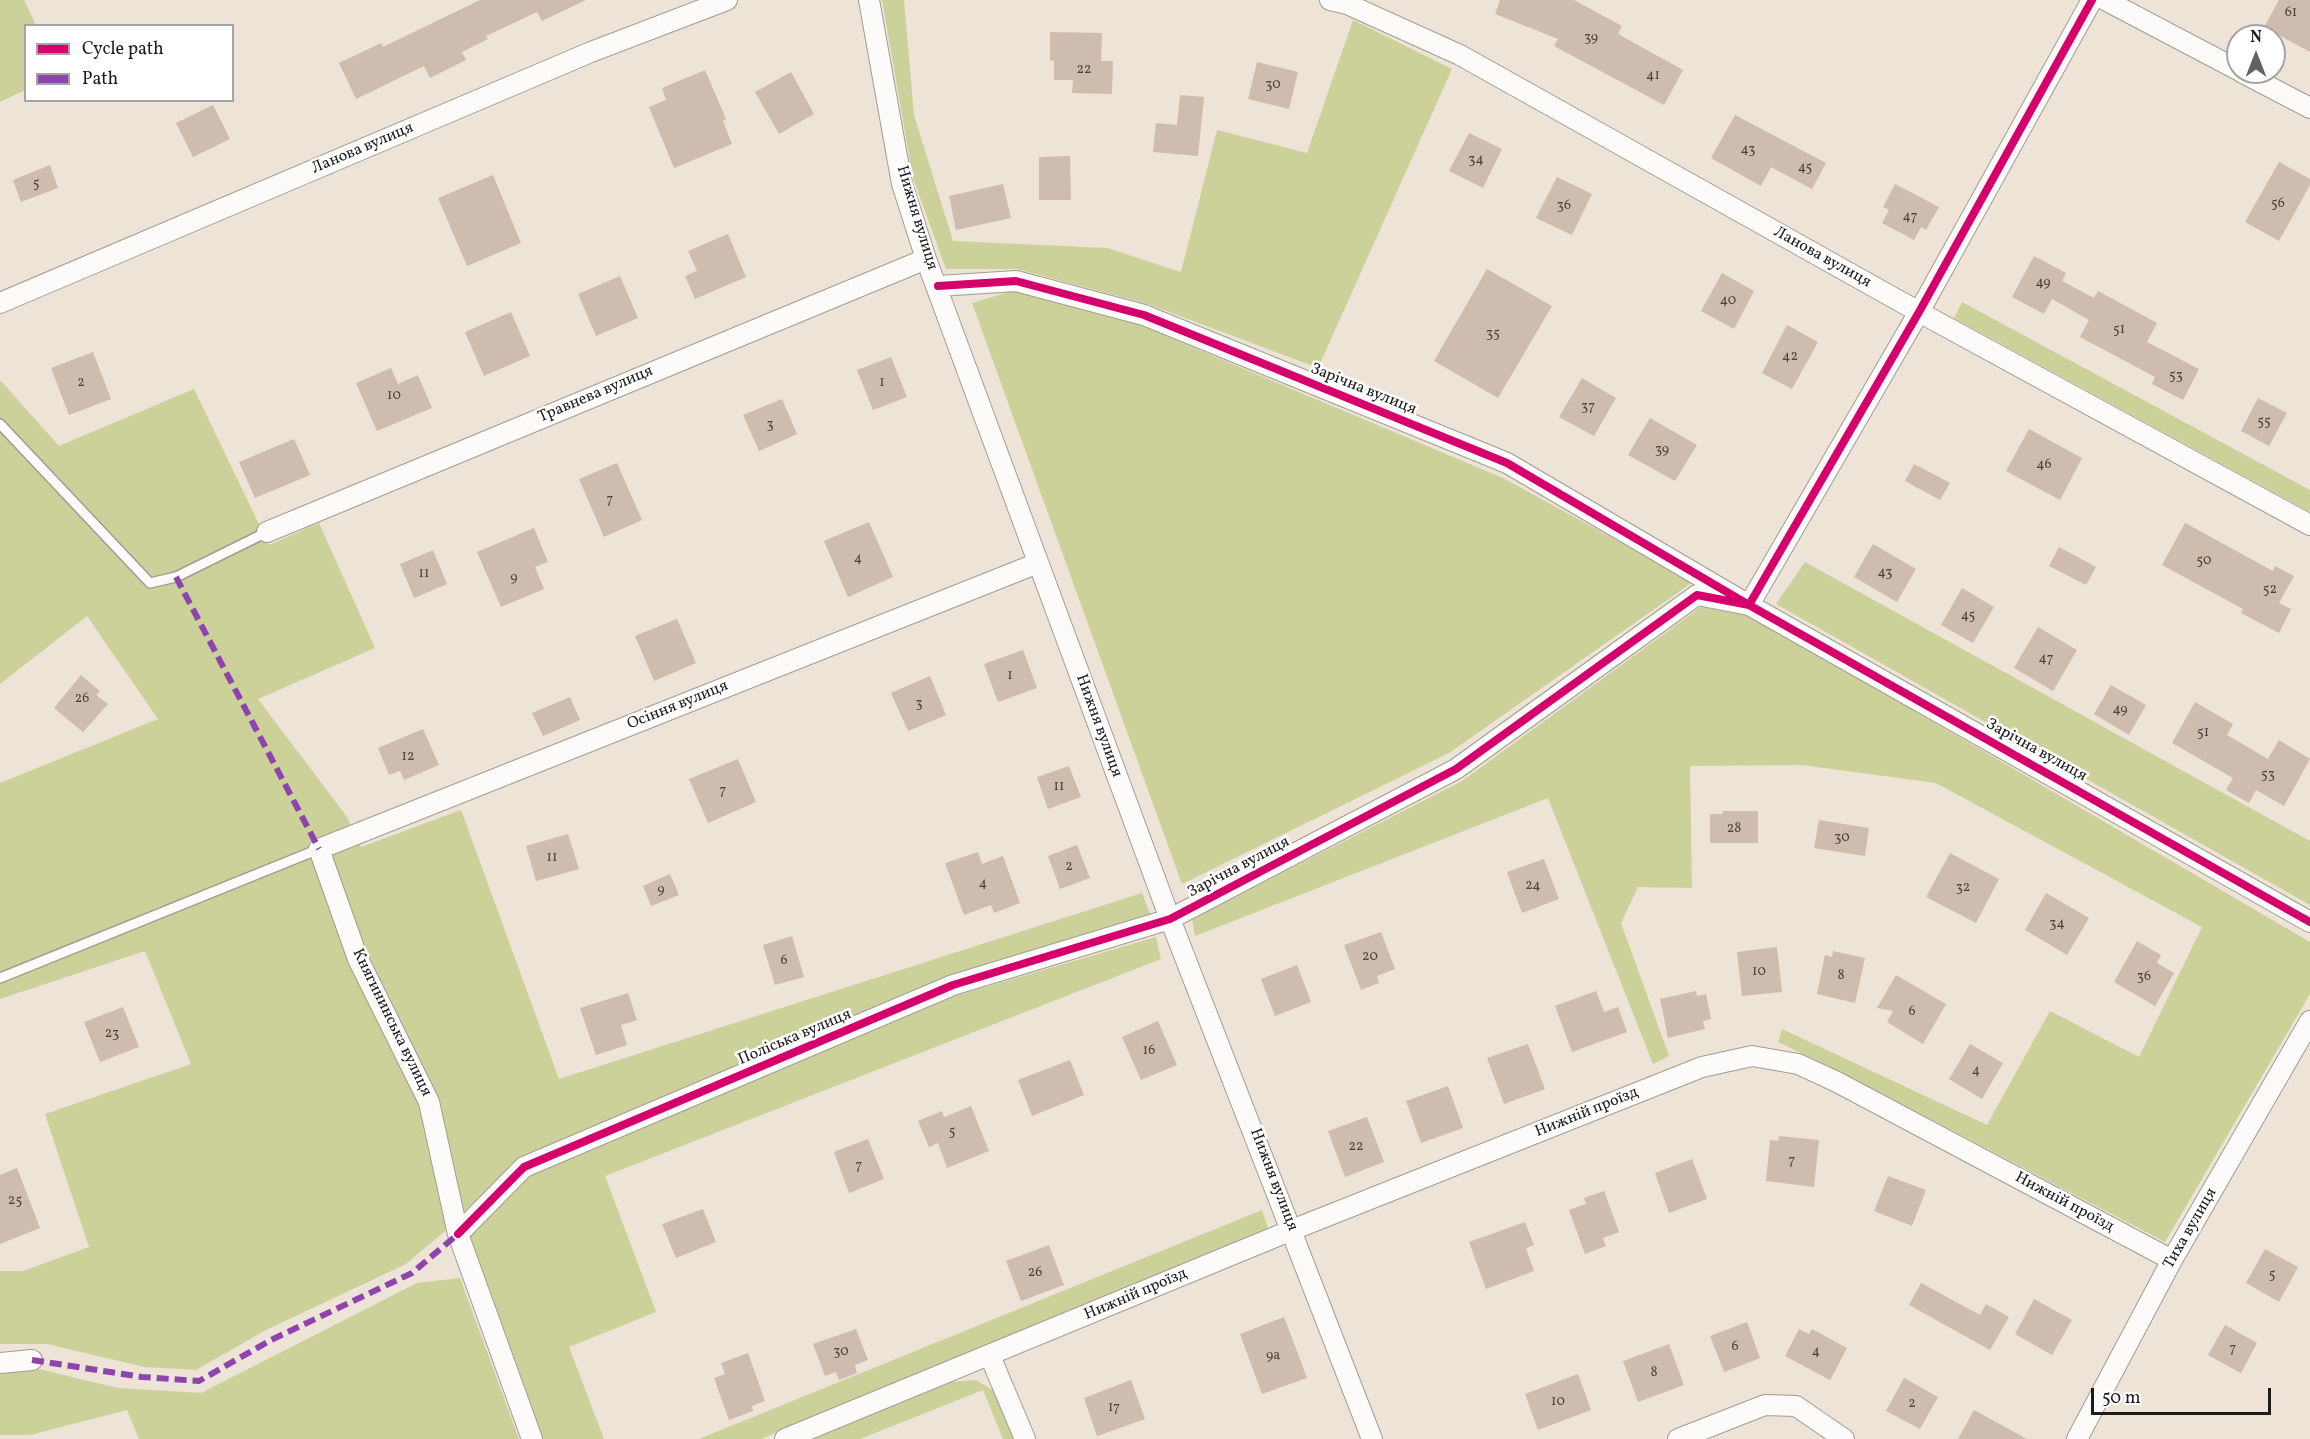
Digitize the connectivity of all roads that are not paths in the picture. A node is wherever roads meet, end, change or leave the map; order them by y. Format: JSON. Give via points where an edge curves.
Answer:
{"nodes":[{"id":1,"x":727,"y":0,"type":"edge"},
{"id":2,"x":869,"y":0,"type":"edge"},
{"id":3,"x":1330,"y":0,"type":"edge"},
{"id":4,"x":2092,"y":0,"type":"edge"},
{"id":5,"x":2105,"y":0,"type":"edge"},
{"id":6,"x":2226,"y":64,"type":"edge"},
{"id":7,"x":2265,"y":84,"type":"edge"},
{"id":8,"x":2310,"y":108,"type":"edge"},
{"id":9,"x":926,"y":259,"type":"junction"},
{"id":10,"x":938,"y":286,"type":"junction"},
{"id":11,"x":0,"y":303,"type":"edge"},
{"id":12,"x":1919,"y":312,"type":"junction"},
{"id":13,"x":0,"y":424,"type":"edge"},
{"id":14,"x":2310,"y":525,"type":"edge"},
{"id":15,"x":267,"y":532,"type":"joint"},
{"id":16,"x":1038,"y":563,"type":"junction"},
{"id":17,"x":1749,"y":605,"type":"junction"},
{"id":18,"x":319,"y":849,"type":"junction"},
{"id":19,"x":1170,"y":919,"type":"junction"},
{"id":20,"x":2310,"y":922,"type":"edge"},
{"id":21,"x":0,"y":978,"type":"edge"},
{"id":22,"x":2310,"y":1021,"type":"edge"},
{"id":23,"x":1292,"y":1230,"type":"junction"},
{"id":24,"x":458,"y":1234,"type":"junction"},
{"id":25,"x":2172,"y":1260,"type":"junction"},
{"id":26,"x":990,"y":1356,"type":"junction"},
{"id":27,"x":32,"y":1360,"type":"dead end"},
{"id":28,"x":0,"y":1363,"type":"edge"},
{"id":29,"x":532,"y":1439,"type":"edge"},
{"id":30,"x":785,"y":1439,"type":"edge"},
{"id":31,"x":1025,"y":1439,"type":"edge"},
{"id":32,"x":1372,"y":1439,"type":"edge"},
{"id":33,"x":1678,"y":1439,"type":"edge"},
{"id":34,"x":1844,"y":1439,"type":"edge"},
{"id":35,"x":2077,"y":1439,"type":"edge"}],
"edges":[{"from":1,"to":11,"type":"street","name":"Ланова вулиця","via":[[591,52]]},
{"from":2,"to":9,"type":"street","name":"Нижня вулиця","via":[[902,184]]},
{"from":3,"to":12,"type":"street","name":"Ланова вулиця","via":[[1460,55]]},
{"from":4,"to":12,"type":"street"},
{"from":5,"to":6,"type":"street"},
{"from":7,"to":8,"type":"street"},
{"from":9,"to":10,"type":"street","name":"Нижня вулиця"},
{"from":9,"to":15,"type":"street","name":"Травнева вулиця"},
{"from":10,"to":16,"type":"street","name":"Нижня вулиця"},
{"from":10,"to":17,"type":"street","name":"Зарічна вулиця","via":[[1016,281],[1143,315],[1507,463]]},
{"from":12,"to":14,"type":"street","name":"Ланова вулиця"},
{"from":12,"to":17,"type":"street"},
{"from":13,"to":15,"type":"lane","via":[[150,584],[176,577]]},
{"from":16,"to":18,"type":"street","name":"Осіння вулиця"},
{"from":16,"to":19,"type":"street","name":"Нижня вулиця"},
{"from":17,"to":19,"type":"street","name":"Зарічна вулиця","via":[[1697,595],[1456,769]]},
{"from":17,"to":20,"type":"street","name":"Зарічна вулиця"},
{"from":18,"to":21,"type":"lane"},
{"from":18,"to":24,"type":"street","name":"Княгининська вулиця","via":[[358,959],[429,1102]]},
{"from":19,"to":23,"type":"street","name":"Нижня вулиця"},
{"from":19,"to":24,"type":"street","name":"Поліська вулиця","via":[[953,985],[524,1167]]},
{"from":22,"to":25,"type":"street","name":"Тиха вулиця"},
{"from":23,"to":25,"type":"street","name":"Нижній проїзд","via":[[1702,1067],[1752,1056],[1798,1064],[1837,1082]]},
{"from":23,"to":26,"type":"street","name":"Нижній проїзд"},
{"from":23,"to":32,"type":"street","name":"Нижня вулиця"},
{"from":24,"to":29,"type":"street","name":"Княгининська вулиця"},
{"from":25,"to":35,"type":"street","name":"Тиха вулиця"},
{"from":26,"to":30,"type":"street","name":"Нижній проїзд"},
{"from":26,"to":31,"type":"street"},
{"from":27,"to":28,"type":"street"},
{"from":33,"to":34,"type":"street","via":[[1765,1406],[1796,1406]]}]}
